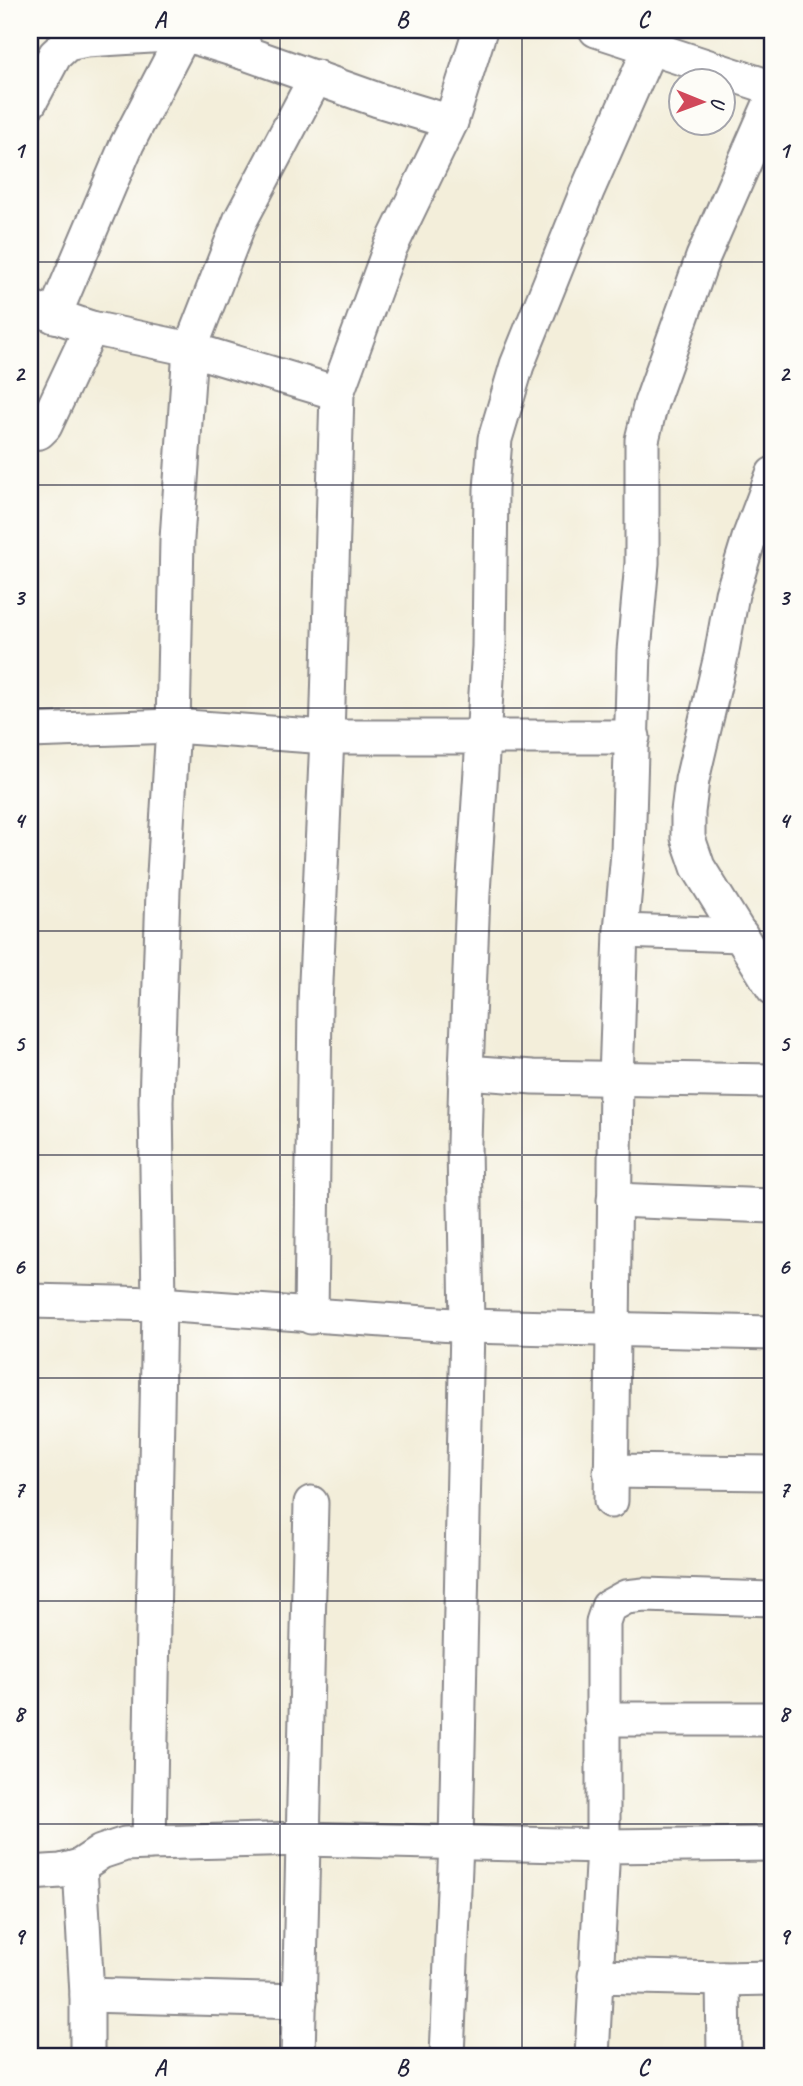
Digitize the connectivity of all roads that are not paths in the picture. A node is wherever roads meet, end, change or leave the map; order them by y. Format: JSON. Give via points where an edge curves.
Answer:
{"nodes":[{"id":1,"x":480,"y":30,"type":"edge"},
{"id":2,"x":596,"y":30,"type":"edge"},
{"id":3,"x":184,"y":34,"type":"junction"},
{"id":4,"x":654,"y":38,"type":"edge"},
{"id":5,"x":243,"y":41,"type":"edge"},
{"id":6,"x":316,"y":77,"type":"junction"},
{"id":7,"x":773,"y":88,"type":"edge"},
{"id":8,"x":773,"y":97,"type":"edge"},
{"id":9,"x":30,"y":102,"type":"edge"},
{"id":10,"x":451,"y":121,"type":"junction"},
{"id":11,"x":42,"y":311,"type":"edge"},
{"id":12,"x":91,"y":328,"type":"junction"},
{"id":13,"x":190,"y":349,"type":"junction"},
{"id":14,"x":337,"y":393,"type":"junction"},
{"id":15,"x":30,"y":433,"type":"edge"},
{"id":16,"x":773,"y":474,"type":"edge"},
{"id":17,"x":173,"y":726,"type":"junction"},
{"id":18,"x":30,"y":731,"type":"edge"},
{"id":19,"x":327,"y":737,"type":"junction"},
{"id":20,"x":633,"y":737,"type":"junction"},
{"id":21,"x":483,"y":738,"type":"junction"},
{"id":22,"x":621,"y":931,"type":"junction"},
{"id":23,"x":741,"y":935,"type":"junction"},
{"id":24,"x":773,"y":988,"type":"edge"},
{"id":25,"x":466,"y":1072,"type":"junction"},
{"id":26,"x":616,"y":1079,"type":"junction"},
{"id":27,"x":773,"y":1081,"type":"edge"},
{"id":28,"x":614,"y":1200,"type":"junction"},
{"id":29,"x":773,"y":1206,"type":"edge"},
{"id":30,"x":30,"y":1301,"type":"edge"},
{"id":31,"x":159,"y":1304,"type":"junction"},
{"id":32,"x":311,"y":1317,"type":"junction"},
{"id":33,"x":467,"y":1326,"type":"junction"},
{"id":34,"x":612,"y":1328,"type":"junction"},
{"id":35,"x":773,"y":1333,"type":"edge"},
{"id":36,"x":773,"y":1472,"type":"edge"},
{"id":37,"x":312,"y":1503,"type":"dead end"},
{"id":38,"x":773,"y":1599,"type":"edge"},
{"id":39,"x":602,"y":1719,"type":"junction"},
{"id":40,"x":773,"y":1719,"type":"edge"},
{"id":41,"x":303,"y":1839,"type":"junction"},
{"id":42,"x":149,"y":1843,"type":"junction"},
{"id":43,"x":456,"y":1843,"type":"junction"},
{"id":44,"x":773,"y":1844,"type":"edge"},
{"id":45,"x":603,"y":1846,"type":"junction"},
{"id":46,"x":80,"y":1866,"type":"junction"},
{"id":47,"x":30,"y":1873,"type":"edge"},
{"id":48,"x":596,"y":1976,"type":"junction"},
{"id":49,"x":773,"y":1978,"type":"edge"},
{"id":50,"x":723,"y":1979,"type":"junction"},
{"id":51,"x":87,"y":1994,"type":"junction"},
{"id":52,"x":300,"y":2001,"type":"junction"},
{"id":53,"x":88,"y":2056,"type":"edge"},
{"id":54,"x":298,"y":2056,"type":"edge"},
{"id":55,"x":447,"y":2056,"type":"edge"},
{"id":56,"x":592,"y":2056,"type":"edge"},
{"id":57,"x":724,"y":2056,"type":"edge"}],
"edges":[{"from":1,"to":10,"type":"street"},
{"from":2,"to":4,"type":"street"},
{"from":3,"to":5,"type":"street"},
{"from":3,"to":9,"type":"street","via":[[67,44],[55,55]]},
{"from":3,"to":11,"type":"street"},
{"from":4,"to":7,"type":"street"},
{"from":4,"to":21,"type":"street","via":[[517,365],[495,439]]},
{"from":5,"to":6,"type":"street"},
{"from":6,"to":10,"type":"street"},
{"from":6,"to":13,"type":"street","via":[[240,221]]},
{"from":8,"to":20,"type":"street","via":[[703,257],[642,440],[642,563]]},
{"from":10,"to":14,"type":"street","via":[[390,248]]},
{"from":11,"to":12,"type":"street"},
{"from":12,"to":13,"type":"street"},
{"from":12,"to":15,"type":"street","via":[[45,426]]},
{"from":13,"to":14,"type":"street"},
{"from":13,"to":17,"type":"street","via":[[177,538]]},
{"from":14,"to":19,"type":"street"},
{"from":16,"to":23,"type":"street","via":[[732,594],[688,812],[688,838],[698,867]]},
{"from":17,"to":18,"type":"street"},
{"from":17,"to":19,"type":"street"},
{"from":17,"to":31,"type":"street","via":[[156,1102]]},
{"from":19,"to":21,"type":"street"},
{"from":19,"to":32,"type":"street","via":[[315,1004]]},
{"from":20,"to":21,"type":"street"},
{"from":20,"to":22,"type":"street"},
{"from":21,"to":25,"type":"street"},
{"from":22,"to":23,"type":"street"},
{"from":22,"to":26,"type":"street"},
{"from":23,"to":24,"type":"street"},
{"from":25,"to":26,"type":"street"},
{"from":25,"to":33,"type":"street"},
{"from":26,"to":27,"type":"street"},
{"from":26,"to":28,"type":"street"},
{"from":28,"to":29,"type":"street"},
{"from":28,"to":34,"type":"street"},
{"from":30,"to":31,"type":"street"},
{"from":31,"to":32,"type":"street"},
{"from":31,"to":42,"type":"street"},
{"from":32,"to":33,"type":"street"},
{"from":33,"to":34,"type":"street"},
{"from":33,"to":43,"type":"street"},
{"from":34,"to":35,"type":"street"},
{"from":34,"to":36,"type":"street","via":[[611,1486]]},
{"from":37,"to":41,"type":"street"},
{"from":38,"to":39,"type":"street","via":[[644,1595],[626,1597],[608,1607],[603,1622]]},
{"from":39,"to":40,"type":"street"},
{"from":39,"to":45,"type":"street"},
{"from":41,"to":42,"type":"street"},
{"from":41,"to":43,"type":"street"},
{"from":41,"to":52,"type":"street"},
{"from":42,"to":46,"type":"street","via":[[125,1844]]},
{"from":43,"to":45,"type":"street"},
{"from":43,"to":55,"type":"street"},
{"from":44,"to":45,"type":"street"},
{"from":45,"to":48,"type":"street"},
{"from":46,"to":47,"type":"street"},
{"from":46,"to":51,"type":"street"},
{"from":48,"to":50,"type":"street"},
{"from":48,"to":56,"type":"street"},
{"from":49,"to":50,"type":"street"},
{"from":50,"to":57,"type":"street"},
{"from":51,"to":52,"type":"street"},
{"from":51,"to":53,"type":"street"},
{"from":52,"to":54,"type":"street"}]}
